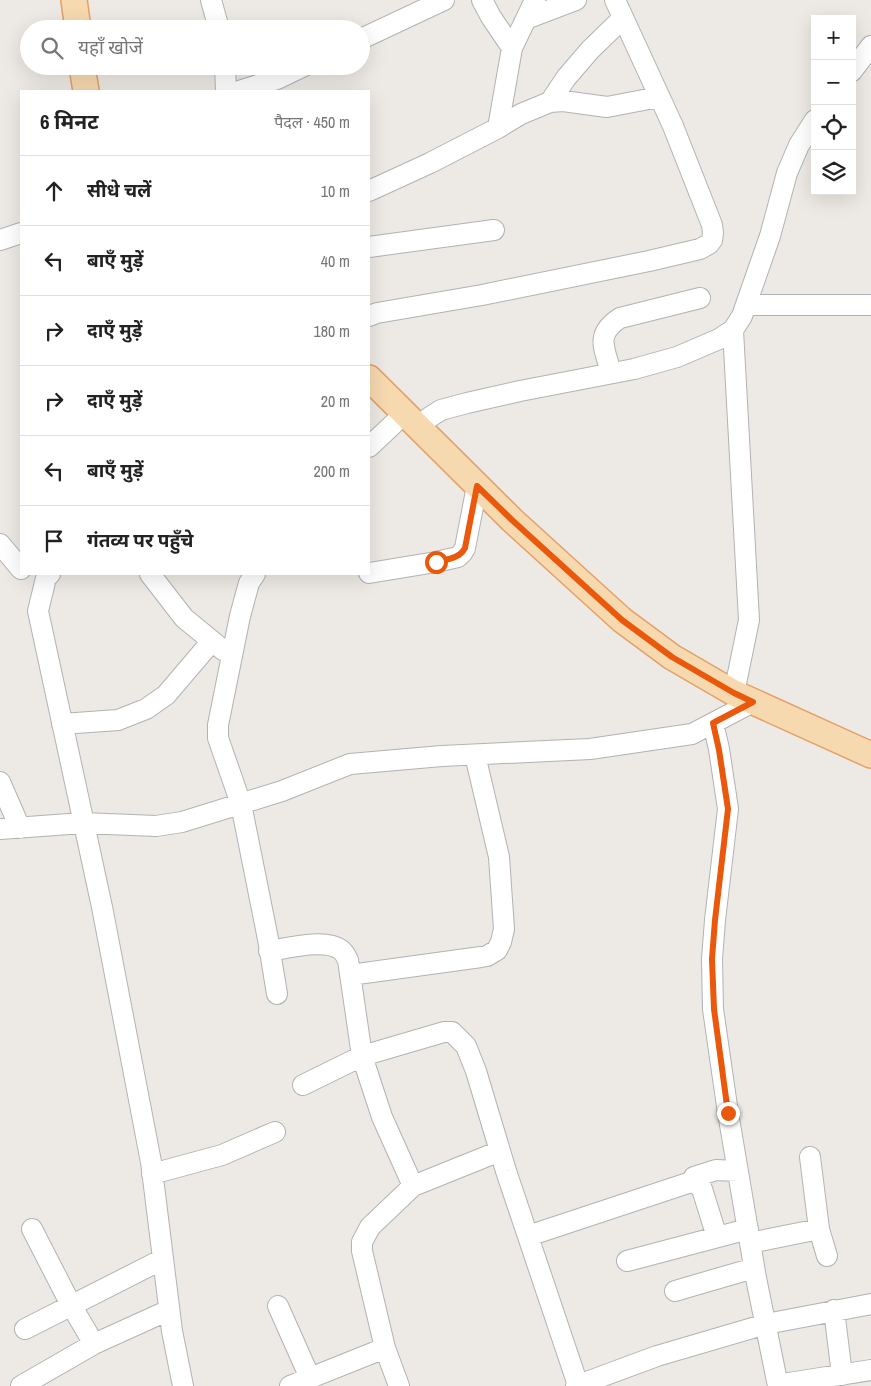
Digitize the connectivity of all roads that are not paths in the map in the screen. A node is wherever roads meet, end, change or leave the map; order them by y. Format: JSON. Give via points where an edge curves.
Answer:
{"nodes":[{"id":1,"x":74,"y":0,"type":"edge"},
{"id":2,"x":211,"y":0,"type":"edge"},
{"id":3,"x":444,"y":0,"type":"edge"},
{"id":4,"x":482,"y":0,"type":"edge"},
{"id":5,"x":535,"y":0,"type":"edge"},
{"id":6,"x":576,"y":0,"type":"edge"},
{"id":7,"x":615,"y":0,"type":"edge"},
{"id":8,"x":623,"y":18,"type":"junction"},
{"id":9,"x":526,"y":19,"type":"junction"},
{"id":10,"x":77,"y":20,"type":"edge"},
{"id":11,"x":217,"y":20,"type":"edge"},
{"id":12,"x":370,"y":35,"type":"edge"},
{"id":13,"x":871,"y":46,"type":"edge"},
{"id":14,"x":512,"y":48,"type":"junction"},
{"id":15,"x":856,"y":66,"type":"edge"},
{"id":16,"x":83,"y":75,"type":"edge"},
{"id":17,"x":225,"y":75,"type":"edge"},
{"id":18,"x":293,"y":75,"type":"edge"},
{"id":19,"x":280,"y":85,"type":"edge"},
{"id":20,"x":86,"y":90,"type":"edge"},
{"id":21,"x":226,"y":90,"type":"edge"},
{"id":22,"x":247,"y":90,"type":"edge"},
{"id":23,"x":659,"y":97,"type":"junction"},
{"id":24,"x":550,"y":102,"type":"junction"},
{"id":25,"x":811,"y":126,"type":"edge"},
{"id":26,"x":498,"y":128,"type":"junction"},
{"id":27,"x":370,"y":191,"type":"edge"},
{"id":28,"x":494,"y":230,"type":"dead end"},
{"id":29,"x":20,"y":233,"type":"edge"},
{"id":30,"x":0,"y":240,"type":"edge"},
{"id":31,"x":370,"y":246,"type":"edge"},
{"id":32,"x":700,"y":298,"type":"dead end"},
{"id":33,"x":746,"y":305,"type":"junction"},
{"id":34,"x":871,"y":305,"type":"edge"},
{"id":35,"x":370,"y":316,"type":"edge"},
{"id":36,"x":732,"y":330,"type":"junction"},
{"id":37,"x":611,"y":373,"type":"junction"},
{"id":38,"x":370,"y":379,"type":"edge"},
{"id":39,"x":411,"y":420,"type":"junction"},
{"id":40,"x":370,"y":446,"type":"edge"},
{"id":41,"x":477,"y":486,"type":"junction"},
{"id":42,"x":0,"y":544,"type":"edge"},
{"id":43,"x":16,"y":569,"type":"edge"},
{"id":44,"x":370,"y":573,"type":"edge"},
{"id":45,"x":23,"y":575,"type":"edge"},
{"id":46,"x":49,"y":575,"type":"edge"},
{"id":47,"x":151,"y":575,"type":"edge"},
{"id":48,"x":254,"y":575,"type":"edge"},
{"id":49,"x":42,"y":592,"type":"junction"},
{"id":50,"x":212,"y":641,"type":"junction"},
{"id":51,"x":232,"y":658,"type":"junction"},
{"id":52,"x":744,"y":697,"type":"junction"},
{"id":53,"x":713,"y":723,"type":"junction"},
{"id":54,"x":62,"y":724,"type":"junction"},
{"id":55,"x":475,"y":755,"type":"junction"},
{"id":56,"x":871,"y":755,"type":"edge"},
{"id":57,"x":0,"y":782,"type":"edge"},
{"id":58,"x":241,"y":804,"type":"junction"},
{"id":59,"x":83,"y":823,"type":"junction"},
{"id":60,"x":20,"y":828,"type":"junction"},
{"id":61,"x":0,"y":830,"type":"edge"},
{"id":62,"x":270,"y":951,"type":"junction"},
{"id":63,"x":350,"y":975,"type":"junction"},
{"id":64,"x":277,"y":994,"type":"dead end"},
{"id":65,"x":362,"y":1056,"type":"junction"},
{"id":66,"x":303,"y":1085,"type":"dead end"},
{"id":67,"x":275,"y":1132,"type":"dead end"},
{"id":68,"x":500,"y":1151,"type":"junction"},
{"id":69,"x":810,"y":1157,"type":"dead end"},
{"id":70,"x":738,"y":1171,"type":"junction"},
{"id":71,"x":152,"y":1174,"type":"junction"},
{"id":72,"x":694,"y":1177,"type":"dead end"},
{"id":73,"x":413,"y":1186,"type":"junction"},
{"id":74,"x":32,"y":1229,"type":"dead end"},
{"id":75,"x":819,"y":1229,"type":"junction"},
{"id":76,"x":528,"y":1236,"type":"junction"},
{"id":77,"x":749,"y":1236,"type":"junction"},
{"id":78,"x":717,"y":1237,"type":"junction"},
{"id":79,"x":826,"y":1256,"type":"dead end"},
{"id":80,"x":163,"y":1259,"type":"junction"},
{"id":81,"x":627,"y":1261,"type":"dead end"},
{"id":82,"x":754,"y":1268,"type":"junction"},
{"id":83,"x":674,"y":1292,"type":"dead end"},
{"id":84,"x":871,"y":1304,"type":"edge"},
{"id":85,"x":71,"y":1305,"type":"junction"},
{"id":86,"x":278,"y":1306,"type":"dead end"},
{"id":87,"x":169,"y":1310,"type":"junction"},
{"id":88,"x":834,"y":1310,"type":"junction"},
{"id":89,"x":766,"y":1324,"type":"junction"},
{"id":90,"x":25,"y":1329,"type":"dead end"},
{"id":91,"x":94,"y":1344,"type":"junction"},
{"id":92,"x":385,"y":1348,"type":"junction"},
{"id":93,"x":871,"y":1370,"type":"edge"},
{"id":94,"x":842,"y":1375,"type":"junction"},
{"id":95,"x":310,"y":1378,"type":"junction"},
{"id":96,"x":585,"y":1384,"type":"edge"},
{"id":97,"x":783,"y":1385,"type":"edge"},
{"id":98,"x":21,"y":1386,"type":"edge"},
{"id":99,"x":184,"y":1386,"type":"edge"},
{"id":100,"x":290,"y":1386,"type":"edge"},
{"id":101,"x":399,"y":1386,"type":"edge"}],
"edges":[{"from":1,"to":10,"type":"main road"},
{"from":2,"to":11,"type":"street"},
{"from":3,"to":12,"type":"street"},
{"from":4,"to":14,"type":"street"},
{"from":5,"to":9,"type":"street"},
{"from":6,"to":9,"type":"street"},
{"from":7,"to":8,"type":"street"},
{"from":8,"to":23,"type":"street"},
{"from":8,"to":24,"type":"street","via":[[590,50]]},
{"from":9,"to":14,"type":"street"},
{"from":13,"to":15,"type":"street"},
{"from":14,"to":26,"type":"street"},
{"from":16,"to":20,"type":"main road"},
{"from":17,"to":21,"type":"street"},
{"from":18,"to":19,"type":"street"},
{"from":19,"to":22,"type":"street"},
{"from":23,"to":24,"type":"street","via":[[607,107]]},
{"from":23,"to":35,"type":"street","via":[[712,225],[709,244],[650,262]]},
{"from":24,"to":26,"type":"street"},
{"from":25,"to":33,"type":"street","via":[[787,173]]},
{"from":26,"to":27,"type":"street"},
{"from":28,"to":31,"type":"street"},
{"from":29,"to":30,"type":"street"},
{"from":32,"to":37,"type":"street","via":[[620,318],[611,324],[605,331],[603,343]]},
{"from":33,"to":34,"type":"street"},
{"from":33,"to":36,"type":"street"},
{"from":36,"to":37,"type":"street","via":[[677,357]]},
{"from":36,"to":52,"type":"street","via":[[749,620]]},
{"from":37,"to":39,"type":"street","via":[[467,403],[441,410],[430,417]]},
{"from":38,"to":39,"type":"main road"},
{"from":39,"to":40,"type":"street"},
{"from":39,"to":41,"type":"main road"},
{"from":41,"to":44,"type":"street","via":[[465,548],[458,557]]},
{"from":41,"to":52,"type":"main road","via":[[622,620],[672,657]]},
{"from":42,"to":43,"type":"street"},
{"from":45,"to":49,"type":"street"},
{"from":46,"to":49,"type":"street"},
{"from":47,"to":50,"type":"street","via":[[184,618]]},
{"from":48,"to":51,"type":"street","via":[[240,616]]},
{"from":49,"to":54,"type":"street","via":[[38,611]]},
{"from":50,"to":51,"type":"street"},
{"from":50,"to":54,"type":"street","via":[[166,695],[146,709],[118,720]]},
{"from":51,"to":58,"type":"street","via":[[218,738]]},
{"from":52,"to":53,"type":"street"},
{"from":52,"to":56,"type":"main road"},
{"from":53,"to":55,"type":"street","via":[[692,734],[590,749]]},
{"from":53,"to":70,"type":"street","via":[[728,809],[712,959],[714,1009]]},
{"from":54,"to":59,"type":"street"},
{"from":55,"to":58,"type":"street","via":[[350,764]]},
{"from":55,"to":63,"type":"street","via":[[498,857],[504,929],[497,950],[487,956]]},
{"from":57,"to":60,"type":"street"},
{"from":58,"to":59,"type":"street","via":[[182,822],[156,826]]},
{"from":58,"to":62,"type":"street"},
{"from":59,"to":60,"type":"street"},
{"from":59,"to":71,"type":"street","via":[[102,906]]},
{"from":60,"to":61,"type":"street"},
{"from":62,"to":63,"type":"street","via":[[330,945],[344,953]]},
{"from":62,"to":64,"type":"street"},
{"from":63,"to":65,"type":"street"},
{"from":65,"to":66,"type":"street"},
{"from":65,"to":68,"type":"street","via":[[452,1032],[466,1046]]},
{"from":65,"to":73,"type":"street","via":[[382,1117]]},
{"from":67,"to":71,"type":"street","via":[[222,1155]]},
{"from":68,"to":73,"type":"street"},
{"from":68,"to":76,"type":"street"},
{"from":69,"to":75,"type":"street"},
{"from":70,"to":72,"type":"street","via":[[716,1170]]},
{"from":70,"to":77,"type":"street"},
{"from":71,"to":80,"type":"street"},
{"from":73,"to":92,"type":"street","via":[[370,1227],[362,1242]]},
{"from":74,"to":85,"type":"street"},
{"from":75,"to":77,"type":"street"},
{"from":75,"to":79,"type":"street"},
{"from":76,"to":78,"type":"street","via":[[695,1182],[702,1189]]},
{"from":76,"to":96,"type":"street"},
{"from":77,"to":78,"type":"street"},
{"from":77,"to":82,"type":"street"},
{"from":78,"to":81,"type":"street"},
{"from":80,"to":85,"type":"street"},
{"from":80,"to":87,"type":"street"},
{"from":82,"to":83,"type":"street"},
{"from":82,"to":89,"type":"street"},
{"from":84,"to":88,"type":"street"},
{"from":85,"to":90,"type":"street"},
{"from":85,"to":91,"type":"street"},
{"from":86,"to":95,"type":"street"},
{"from":87,"to":91,"type":"street"},
{"from":87,"to":99,"type":"street"},
{"from":88,"to":89,"type":"street"},
{"from":88,"to":94,"type":"street"},
{"from":89,"to":96,"type":"street","via":[[657,1356]]},
{"from":89,"to":97,"type":"street"},
{"from":91,"to":98,"type":"street"},
{"from":92,"to":95,"type":"street"},
{"from":92,"to":101,"type":"street"},
{"from":93,"to":94,"type":"street"},
{"from":94,"to":97,"type":"street"},
{"from":95,"to":100,"type":"street"}]}
